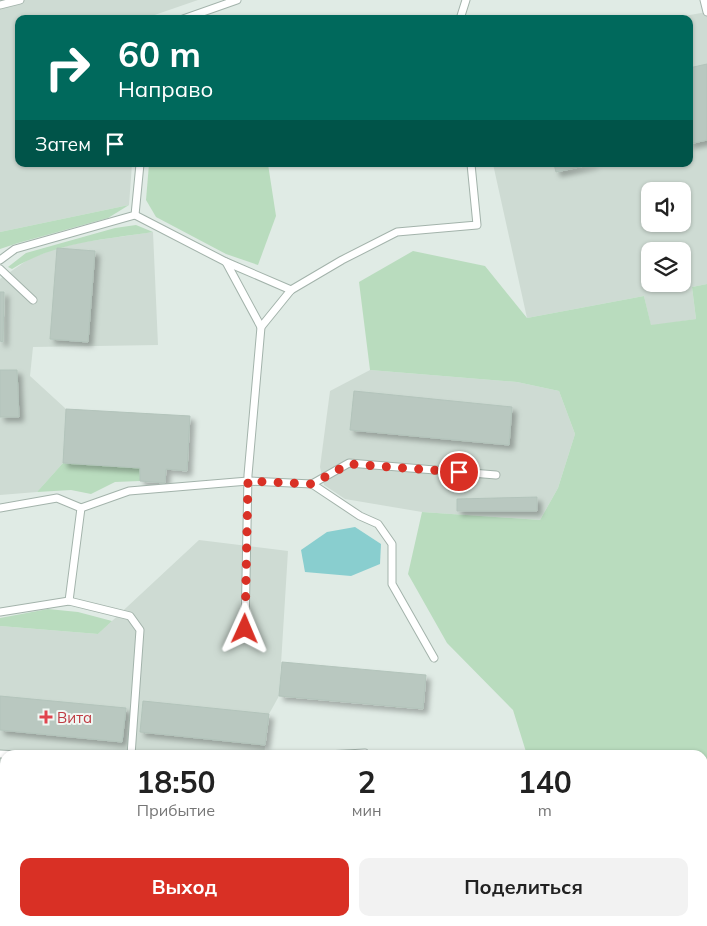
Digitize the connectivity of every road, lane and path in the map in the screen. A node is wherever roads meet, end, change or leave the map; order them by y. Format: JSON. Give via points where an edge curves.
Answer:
{"nodes":[{"id":1,"x":20,"y":0,"type":"edge"},
{"id":2,"x":237,"y":0,"type":"edge"},
{"id":3,"x":466,"y":0,"type":"edge"},
{"id":4,"x":704,"y":0,"type":"edge"},
{"id":5,"x":0,"y":5,"type":"edge"},
{"id":6,"x":707,"y":12,"type":"edge"},
{"id":7,"x":195,"y":15,"type":"edge"},
{"id":8,"x":461,"y":15,"type":"edge"},
{"id":9,"x":140,"y":167,"type":"edge"},
{"id":10,"x":471,"y":167,"type":"edge"},
{"id":11,"x":136,"y":215,"type":"junction"},
{"id":12,"x":0,"y":260,"type":"edge"},
{"id":13,"x":226,"y":262,"type":"junction"},
{"id":14,"x":0,"y":269,"type":"edge"},
{"id":15,"x":292,"y":290,"type":"junction"},
{"id":16,"x":33,"y":300,"type":"dead end"},
{"id":17,"x":261,"y":327,"type":"junction"},
{"id":18,"x":496,"y":475,"type":"dead end"},
{"id":19,"x":248,"y":481,"type":"junction"},
{"id":20,"x":312,"y":484,"type":"junction"},
{"id":21,"x":0,"y":508,"type":"edge"},
{"id":22,"x":81,"y":508,"type":"junction"},
{"id":23,"x":69,"y":601,"type":"junction"},
{"id":24,"x":0,"y":612,"type":"edge"},
{"id":25,"x":245,"y":629,"type":"dead end"},
{"id":26,"x":434,"y":658,"type":"dead end"},
{"id":27,"x":131,"y":750,"type":"edge"}],
"edges":[{"from":1,"to":5,"type":"lane"},
{"from":2,"to":7,"type":"lane"},
{"from":3,"to":8,"type":"lane"},
{"from":4,"to":6,"type":"lane"},
{"from":9,"to":11,"type":"lane"},
{"from":10,"to":15,"type":"lane","via":[[477,225],[397,232]]},
{"from":11,"to":12,"type":"lane","via":[[15,249]]},
{"from":11,"to":13,"type":"lane"},
{"from":13,"to":15,"type":"lane"},
{"from":13,"to":17,"type":"lane"},
{"from":14,"to":16,"type":"lane"},
{"from":15,"to":17,"type":"lane"},
{"from":17,"to":19,"type":"lane"},
{"from":18,"to":20,"type":"lane","via":[[349,464]]},
{"from":19,"to":20,"type":"lane"},
{"from":19,"to":22,"type":"lane","via":[[128,491]]},
{"from":19,"to":25,"type":"lane"},
{"from":20,"to":26,"type":"lane","via":[[378,524],[392,544],[392,584]]},
{"from":21,"to":22,"type":"lane","via":[[57,498]]},
{"from":22,"to":23,"type":"lane"},
{"from":23,"to":24,"type":"lane"},
{"from":23,"to":27,"type":"lane","via":[[130,616],[140,630]]}]}
